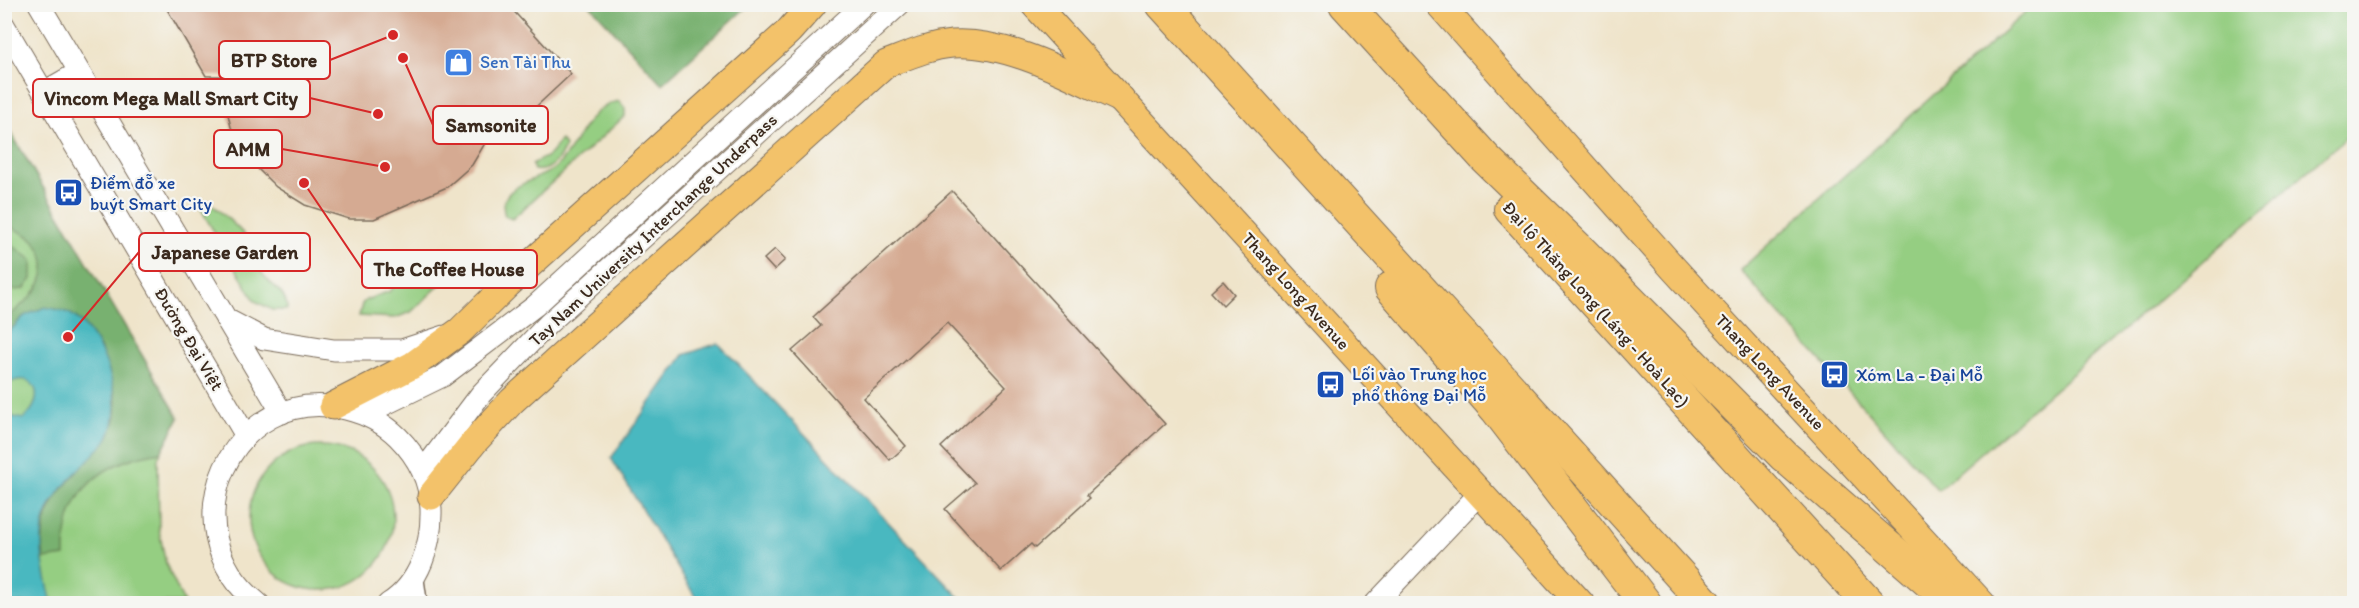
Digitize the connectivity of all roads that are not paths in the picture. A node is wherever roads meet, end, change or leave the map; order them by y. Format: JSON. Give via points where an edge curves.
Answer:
{"nodes":[{"id":1,"x":39,"y":4,"type":"edge"},
{"id":2,"x":813,"y":4,"type":"edge"},
{"id":3,"x":864,"y":4,"type":"edge"},
{"id":4,"x":900,"y":4,"type":"edge"},
{"id":5,"x":1034,"y":4,"type":"edge"},
{"id":6,"x":1153,"y":4,"type":"edge"},
{"id":7,"x":1162,"y":4,"type":"edge"},
{"id":8,"x":1323,"y":4,"type":"edge"},
{"id":9,"x":1345,"y":4,"type":"edge"},
{"id":10,"x":1439,"y":4,"type":"edge"},
{"id":11,"x":4,"y":25,"type":"edge"},
{"id":12,"x":79,"y":72,"type":"junction"},
{"id":13,"x":44,"y":92,"type":"junction"},
{"id":14,"x":1121,"y":99,"type":"junction"},
{"id":15,"x":226,"y":319,"type":"junction"},
{"id":16,"x":460,"y":331,"type":"junction"},
{"id":17,"x":333,"y":406,"type":"junction"},
{"id":18,"x":282,"y":413,"type":"junction"},
{"id":19,"x":364,"y":414,"type":"junction"},
{"id":20,"x":246,"y":436,"type":"junction"},
{"id":21,"x":427,"y":484,"type":"junction"},
{"id":22,"x":1480,"y":493,"type":"junction"},
{"id":23,"x":415,"y":576,"type":"junction"},
{"id":24,"x":259,"y":603,"type":"edge"},
{"id":25,"x":388,"y":603,"type":"edge"},
{"id":26,"x":419,"y":603,"type":"edge"},
{"id":27,"x":1375,"y":603,"type":"edge"},
{"id":28,"x":1581,"y":603,"type":"edge"},
{"id":29,"x":1646,"y":603,"type":"edge"},
{"id":30,"x":1706,"y":603,"type":"edge"},
{"id":31,"x":1869,"y":603,"type":"edge"},
{"id":32,"x":1954,"y":603,"type":"edge"},
{"id":33,"x":1982,"y":603,"type":"edge"}],
"edges":[{"from":1,"to":12,"type":"street"},
{"from":2,"to":16,"type":"main road","via":[[788,32]]},
{"from":3,"to":19,"type":"street","name":"Tay Nam University Interchange Underpass","via":[[535,306],[443,376]]},
{"from":4,"to":21,"type":"street","name":"Tay Nam University Interchange Underpass","via":[[548,324],[481,394]]},
{"from":5,"to":14,"type":"main road","name":"Thang Long Avenue"},
{"from":6,"to":29,"type":"highway","via":[[1241,114],[1496,409]]},
{"from":7,"to":30,"type":"highway"},
{"from":8,"to":31,"type":"highway","name":"Đại lộ Thăng Long (Láng - Hoà Lạc)"},
{"from":9,"to":32,"type":"highway","via":[[1486,159],[1784,456]]},
{"from":10,"to":33,"type":"main road","name":"Thang Long Avenue","via":[[1674,269]]},
{"from":11,"to":13,"type":"street","name":"Đường Đại Việt"},
{"from":12,"to":13,"type":"street"},
{"from":12,"to":15,"type":"street"},
{"from":13,"to":20,"type":"street","name":"Đường Đại Việt"},
{"from":14,"to":21,"type":"main road","via":[[1027,56],[989,47],[952,44],[886,64],[512,401]]},
{"from":14,"to":22,"type":"main road","name":"Thang Long Avenue"},
{"from":15,"to":16,"type":"street","via":[[264,339],[334,350],[402,350]]},
{"from":15,"to":18,"type":"street"},
{"from":16,"to":17,"type":"main road","via":[[413,365]]},
{"from":17,"to":18,"type":"street","via":[[307,406]]},
{"from":17,"to":19,"type":"street"},
{"from":18,"to":20,"type":"street"},
{"from":19,"to":21,"type":"street","via":[[389,428],[409,447]]},
{"from":20,"to":24,"type":"street","via":[[225,464],[214,496],[214,531],[225,564],[245,592]]},
{"from":21,"to":23,"type":"street","via":[[432,531]]},
{"from":22,"to":27,"type":"street"},
{"from":22,"to":28,"type":"main road","name":"Thang Long Avenue"},
{"from":23,"to":25,"type":"street"},
{"from":23,"to":26,"type":"street"}]}
